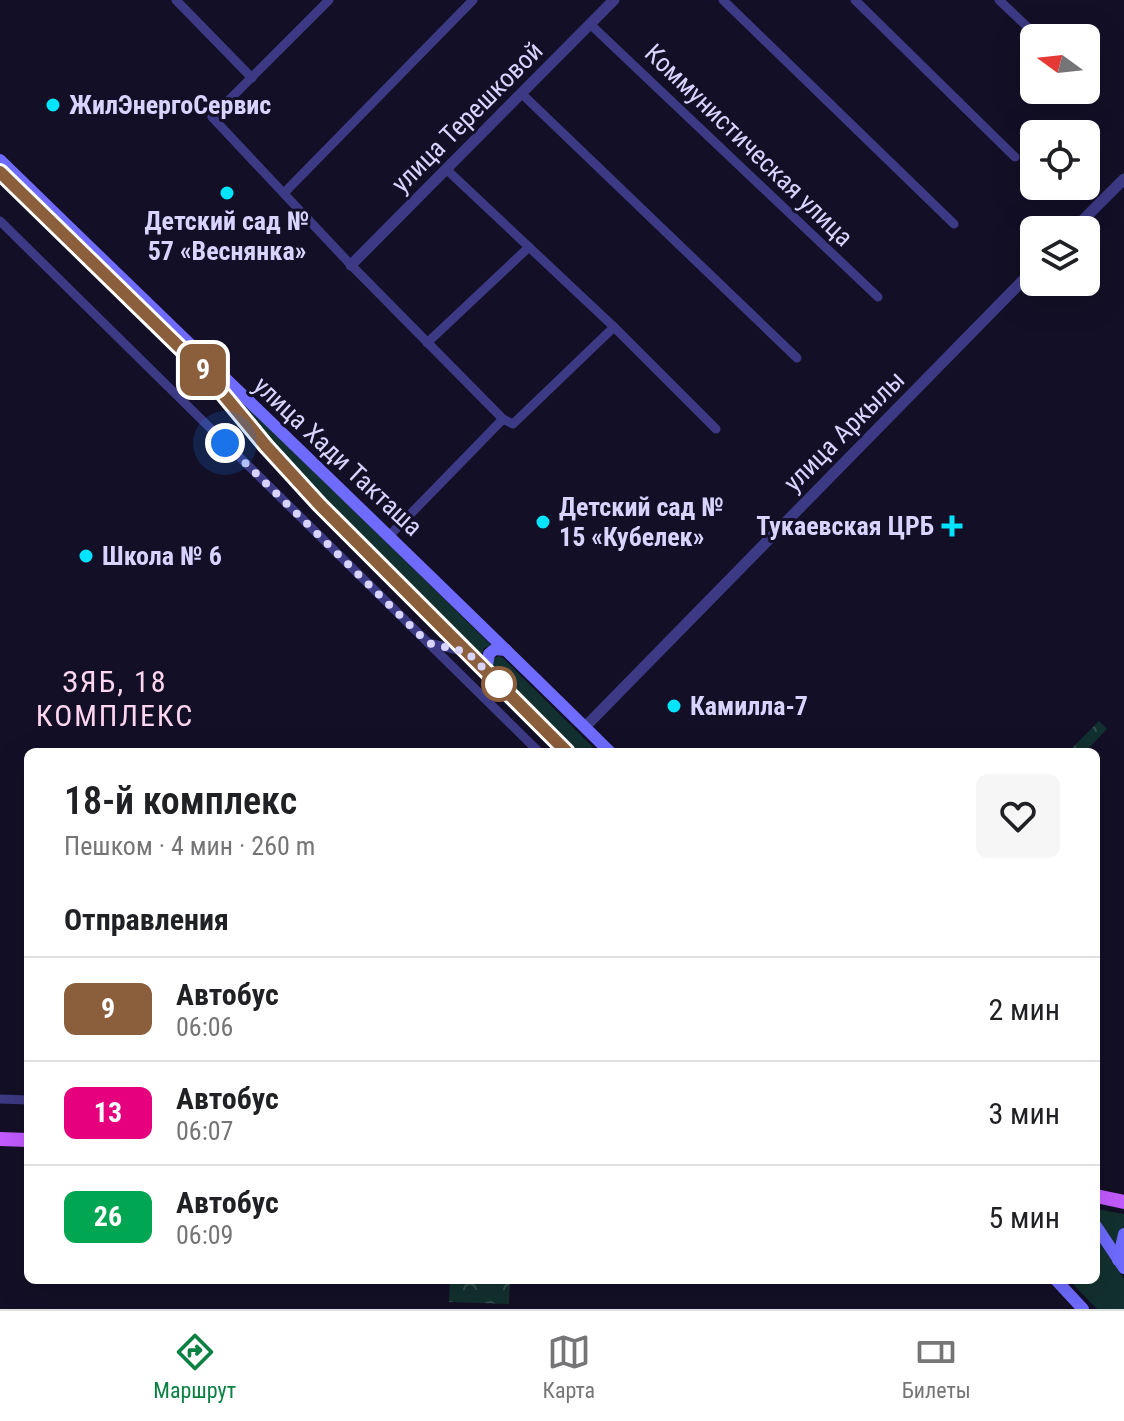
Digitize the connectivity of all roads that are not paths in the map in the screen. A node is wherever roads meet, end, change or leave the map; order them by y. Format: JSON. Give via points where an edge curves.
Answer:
{"nodes":[{"id":1,"x":329,"y":0,"type":"edge"},
{"id":2,"x":473,"y":0,"type":"edge"},
{"id":3,"x":614,"y":0,"type":"edge"},
{"id":4,"x":723,"y":0,"type":"edge"},
{"id":5,"x":855,"y":0,"type":"edge"},
{"id":6,"x":999,"y":0,"type":"edge"},
{"id":7,"x":182,"y":2,"type":"edge"},
{"id":8,"x":590,"y":24,"type":"junction"},
{"id":9,"x":1024,"y":24,"type":"edge"},
{"id":10,"x":252,"y":78,"type":"junction"},
{"id":11,"x":521,"y":93,"type":"junction"},
{"id":12,"x":1015,"y":157,"type":"dead end"},
{"id":13,"x":0,"y":160,"type":"edge"},
{"id":14,"x":446,"y":169,"type":"junction"},
{"id":15,"x":0,"y":172,"type":"edge"},
{"id":16,"x":1124,"y":179,"type":"edge"},
{"id":17,"x":285,"y":192,"type":"junction"},
{"id":18,"x":1087,"y":216,"type":"edge"},
{"id":19,"x":0,"y":221,"type":"edge"},
{"id":20,"x":954,"y":224,"type":"dead end"},
{"id":21,"x":529,"y":247,"type":"junction"},
{"id":22,"x":351,"y":265,"type":"junction"},
{"id":23,"x":1020,"y":283,"type":"edge"},
{"id":24,"x":878,"y":297,"type":"dead end"},
{"id":25,"x":614,"y":327,"type":"junction"},
{"id":26,"x":427,"y":343,"type":"junction"},
{"id":27,"x":797,"y":358,"type":"dead end"},
{"id":28,"x":508,"y":422,"type":"junction"},
{"id":29,"x":716,"y":429,"type":"dead end"},
{"id":30,"x":390,"y":535,"type":"junction"},
{"id":31,"x":428,"y":643,"type":"junction"},
{"id":32,"x":506,"y":650,"type":"junction"},
{"id":33,"x":467,"y":652,"type":"junction"},
{"id":34,"x":486,"y":671,"type":"junction"},
{"id":35,"x":585,"y":727,"type":"junction"},
{"id":36,"x":535,"y":748,"type":"edge"},
{"id":37,"x":563,"y":748,"type":"edge"},
{"id":38,"x":606,"y":748,"type":"edge"},
{"id":39,"x":0,"y":1099,"type":"edge"},
{"id":40,"x":24,"y":1100,"type":"edge"},
{"id":41,"x":0,"y":1139,"type":"edge"},
{"id":42,"x":24,"y":1140,"type":"edge"},
{"id":43,"x":1100,"y":1197,"type":"edge"},
{"id":44,"x":1124,"y":1202,"type":"edge"},
{"id":45,"x":1100,"y":1232,"type":"edge"},
{"id":46,"x":1124,"y":1234,"type":"edge"},
{"id":47,"x":1121,"y":1264,"type":"edge"},
{"id":48,"x":1060,"y":1284,"type":"edge"},
{"id":49,"x":1083,"y":1309,"type":"edge"}],
"edges":[{"from":1,"to":10,"type":"street"},
{"from":2,"to":17,"type":"street"},
{"from":3,"to":8,"type":"street","name":"улица Терешковой"},
{"from":4,"to":20,"type":"street"},
{"from":5,"to":12,"type":"street"},
{"from":6,"to":9,"type":"street"},
{"from":7,"to":10,"type":"street"},
{"from":8,"to":11,"type":"street","name":"улица Терешковой"},
{"from":8,"to":24,"type":"street","name":"Коммунистическая улица"},
{"from":10,"to":17,"type":"street","via":[[212,117]]},
{"from":11,"to":14,"type":"street","name":"улица Терешковой"},
{"from":11,"to":27,"type":"street"},
{"from":13,"to":30,"type":"main road","name":"улица Хади Такташа"},
{"from":14,"to":21,"type":"street"},
{"from":14,"to":22,"type":"street","name":"улица Терешковой"},
{"from":15,"to":33,"type":"main road","name":"улица Хади Такташа","via":[[204,371],[311,495]]},
{"from":16,"to":18,"type":"street"},
{"from":17,"to":22,"type":"street"},
{"from":19,"to":31,"type":"street"},
{"from":21,"to":25,"type":"street"},
{"from":21,"to":26,"type":"street"},
{"from":22,"to":26,"type":"street"},
{"from":23,"to":35,"type":"street","name":"улица Аркылы"},
{"from":25,"to":28,"type":"street"},
{"from":25,"to":29,"type":"street"},
{"from":26,"to":28,"type":"street"},
{"from":28,"to":30,"type":"street"},
{"from":30,"to":32,"type":"main road","name":"улица Хади Такташа"},
{"from":31,"to":33,"type":"street"},
{"from":31,"to":36,"type":"street"},
{"from":32,"to":34,"type":"main road","via":[[489,654]]},
{"from":32,"to":35,"type":"main road","name":"улица Хади Такташа"},
{"from":33,"to":34,"type":"main road","name":"улица Хади Такташа"},
{"from":34,"to":37,"type":"main road","name":"улица Хади Такташа"},
{"from":35,"to":38,"type":"main road","name":"улица Хади Такташа"},
{"from":39,"to":40,"type":"street"},
{"from":41,"to":42,"type":"main road"},
{"from":43,"to":44,"type":"main road"},
{"from":45,"to":47,"type":"main road"},
{"from":46,"to":47,"type":"main road"},
{"from":48,"to":49,"type":"main road"}]}
